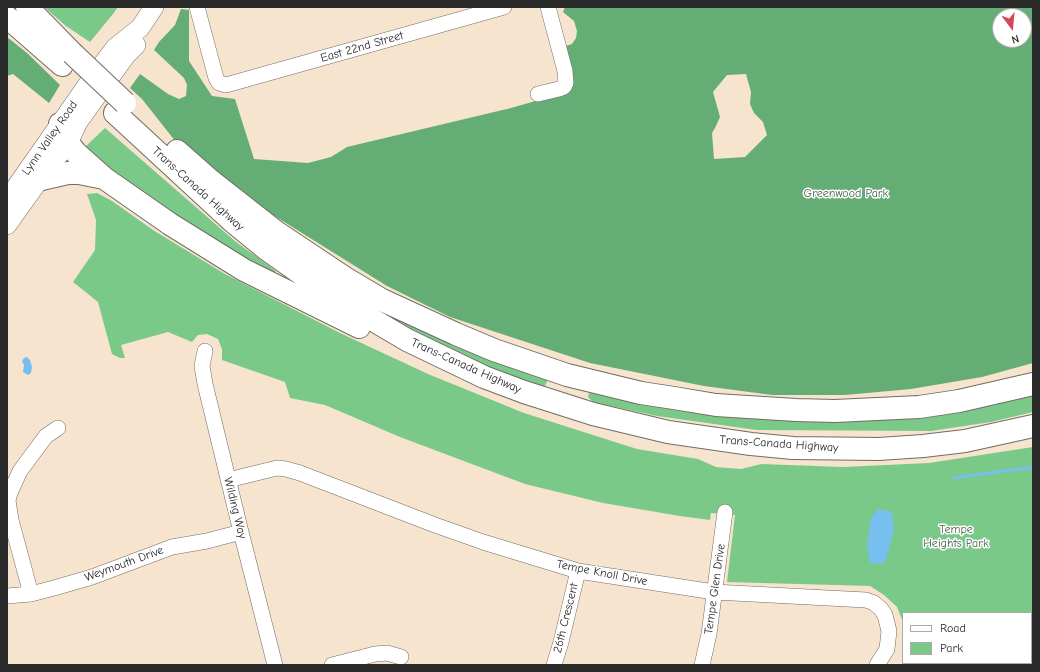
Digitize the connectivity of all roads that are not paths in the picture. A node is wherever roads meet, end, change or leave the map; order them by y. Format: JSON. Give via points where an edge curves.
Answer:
{"nodes":[{"id":1,"x":17,"y":7,"type":"edge"},
{"id":2,"x":28,"y":7,"type":"edge"},
{"id":3,"x":154,"y":7,"type":"edge"},
{"id":4,"x":197,"y":7,"type":"edge"},
{"id":5,"x":504,"y":7,"type":"edge"},
{"id":6,"x":548,"y":7,"type":"edge"},
{"id":7,"x":7,"y":17,"type":"edge"},
{"id":8,"x":138,"y":37,"type":"junction"},
{"id":9,"x":67,"y":59,"type":"junction"},
{"id":10,"x":538,"y":94,"type":"dead end"},
{"id":11,"x":109,"y":96,"type":"junction"},
{"id":12,"x":64,"y":133,"type":"junction"},
{"id":13,"x":104,"y":178,"type":"junction"},
{"id":14,"x":38,"y":180,"type":"junction"},
{"id":15,"x":13,"y":195,"type":"edge"},
{"id":16,"x":7,"y":225,"type":"edge"},
{"id":17,"x":205,"y":351,"type":"dead end"},
{"id":18,"x":1033,"y":384,"type":"edge"},
{"id":19,"x":524,"y":392,"type":"junction"},
{"id":20,"x":1033,"y":426,"type":"edge"},
{"id":21,"x":58,"y":428,"type":"dead end"},
{"id":22,"x":228,"y":480,"type":"junction"},
{"id":23,"x":725,"y":512,"type":"dead end"},
{"id":24,"x":241,"y":532,"type":"junction"},
{"id":25,"x":578,"y":571,"type":"junction"},
{"id":26,"x":714,"y":592,"type":"junction"},
{"id":27,"x":31,"y":594,"type":"junction"},
{"id":28,"x":7,"y":596,"type":"edge"},
{"id":29,"x":401,"y":657,"type":"dead end"},
{"id":30,"x":275,"y":665,"type":"edge"},
{"id":31,"x":332,"y":665,"type":"edge"},
{"id":32,"x":554,"y":665,"type":"edge"},
{"id":33,"x":702,"y":665,"type":"edge"},
{"id":34,"x":877,"y":665,"type":"edge"}],
"edges":[{"from":1,"to":9,"type":"highway","name":"Trans-Canada Highway"},
{"from":2,"to":9,"type":"highway"},
{"from":3,"to":8,"type":"main road"},
{"from":4,"to":5,"type":"street","name":"East 22nd Street","via":[[216,78],[219,83],[226,85]]},
{"from":6,"to":10,"type":"street","via":[[566,83],[560,89]]},
{"from":7,"to":9,"type":"highway","name":"Trans-Canada Highway"},
{"from":8,"to":11,"type":"main road","via":[[132,60]]},
{"from":8,"to":11,"type":"main road","via":[[115,48]]},
{"from":9,"to":11,"type":"highway","name":"Trans-Canada Highway","bridge":true},
{"from":11,"to":12,"type":"main road","name":"Lynn Valley Road"},
{"from":11,"to":12,"type":"main road","name":"Lynn Valley Road","via":[[84,129]]},
{"from":11,"to":18,"type":"highway","name":"Trans-Canada Highway","via":[[238,203],[345,278],[382,300],[456,334],[507,355],[568,375],[641,393],[716,405],[835,411],[959,401]]},
{"from":11,"to":19,"type":"highway","name":"Trans-Canada Highway","via":[[232,221],[334,297],[407,340],[484,377]]},
{"from":12,"to":13,"type":"highway","via":[[76,153]]},
{"from":12,"to":14,"type":"main road","name":"Lynn Valley Road"},
{"from":12,"to":15,"type":"main road","name":"Lynn Valley Road"},
{"from":13,"to":14,"type":"highway","via":[[68,173]]},
{"from":13,"to":19,"type":"highway","via":[[196,241],[244,270],[402,348]]},
{"from":14,"to":15,"type":"main road","name":"Lynn Valley Road"},
{"from":15,"to":16,"type":"main road","name":"Lynn Valley Road"},
{"from":17,"to":22,"type":"street","name":"Wilding Way","via":[[202,366],[205,384]]},
{"from":19,"to":20,"type":"highway","name":"Trans-Canada Highway","via":[[593,414],[668,432],[794,448],[872,449],[923,446],[965,441]]},
{"from":21,"to":27,"type":"street","via":[[46,436],[20,471],[10,493],[11,520]]},
{"from":22,"to":24,"type":"street","name":"Wilding Way"},
{"from":22,"to":25,"type":"street","name":"Tempe Knoll Drive","via":[[276,468],[286,469],[483,542]]},
{"from":23,"to":26,"type":"street","name":"Tempe Glen Drive"},
{"from":24,"to":27,"type":"street","name":"Weymouth Drive","via":[[172,547],[92,577]]},
{"from":24,"to":30,"type":"street","name":"Wilding Way"},
{"from":25,"to":26,"type":"street","name":"Tempe Knoll Drive"},
{"from":25,"to":32,"type":"street","name":"26th Crescent"},
{"from":26,"to":33,"type":"street","name":"Tempe Glen Drive"},
{"from":26,"to":34,"type":"street","name":"Tempe Knoll Drive","via":[[866,600],[881,609],[889,631],[887,649]]},
{"from":27,"to":28,"type":"street","name":"Weymouth Drive"},
{"from":29,"to":31,"type":"street","via":[[387,653],[375,654]]}]}
